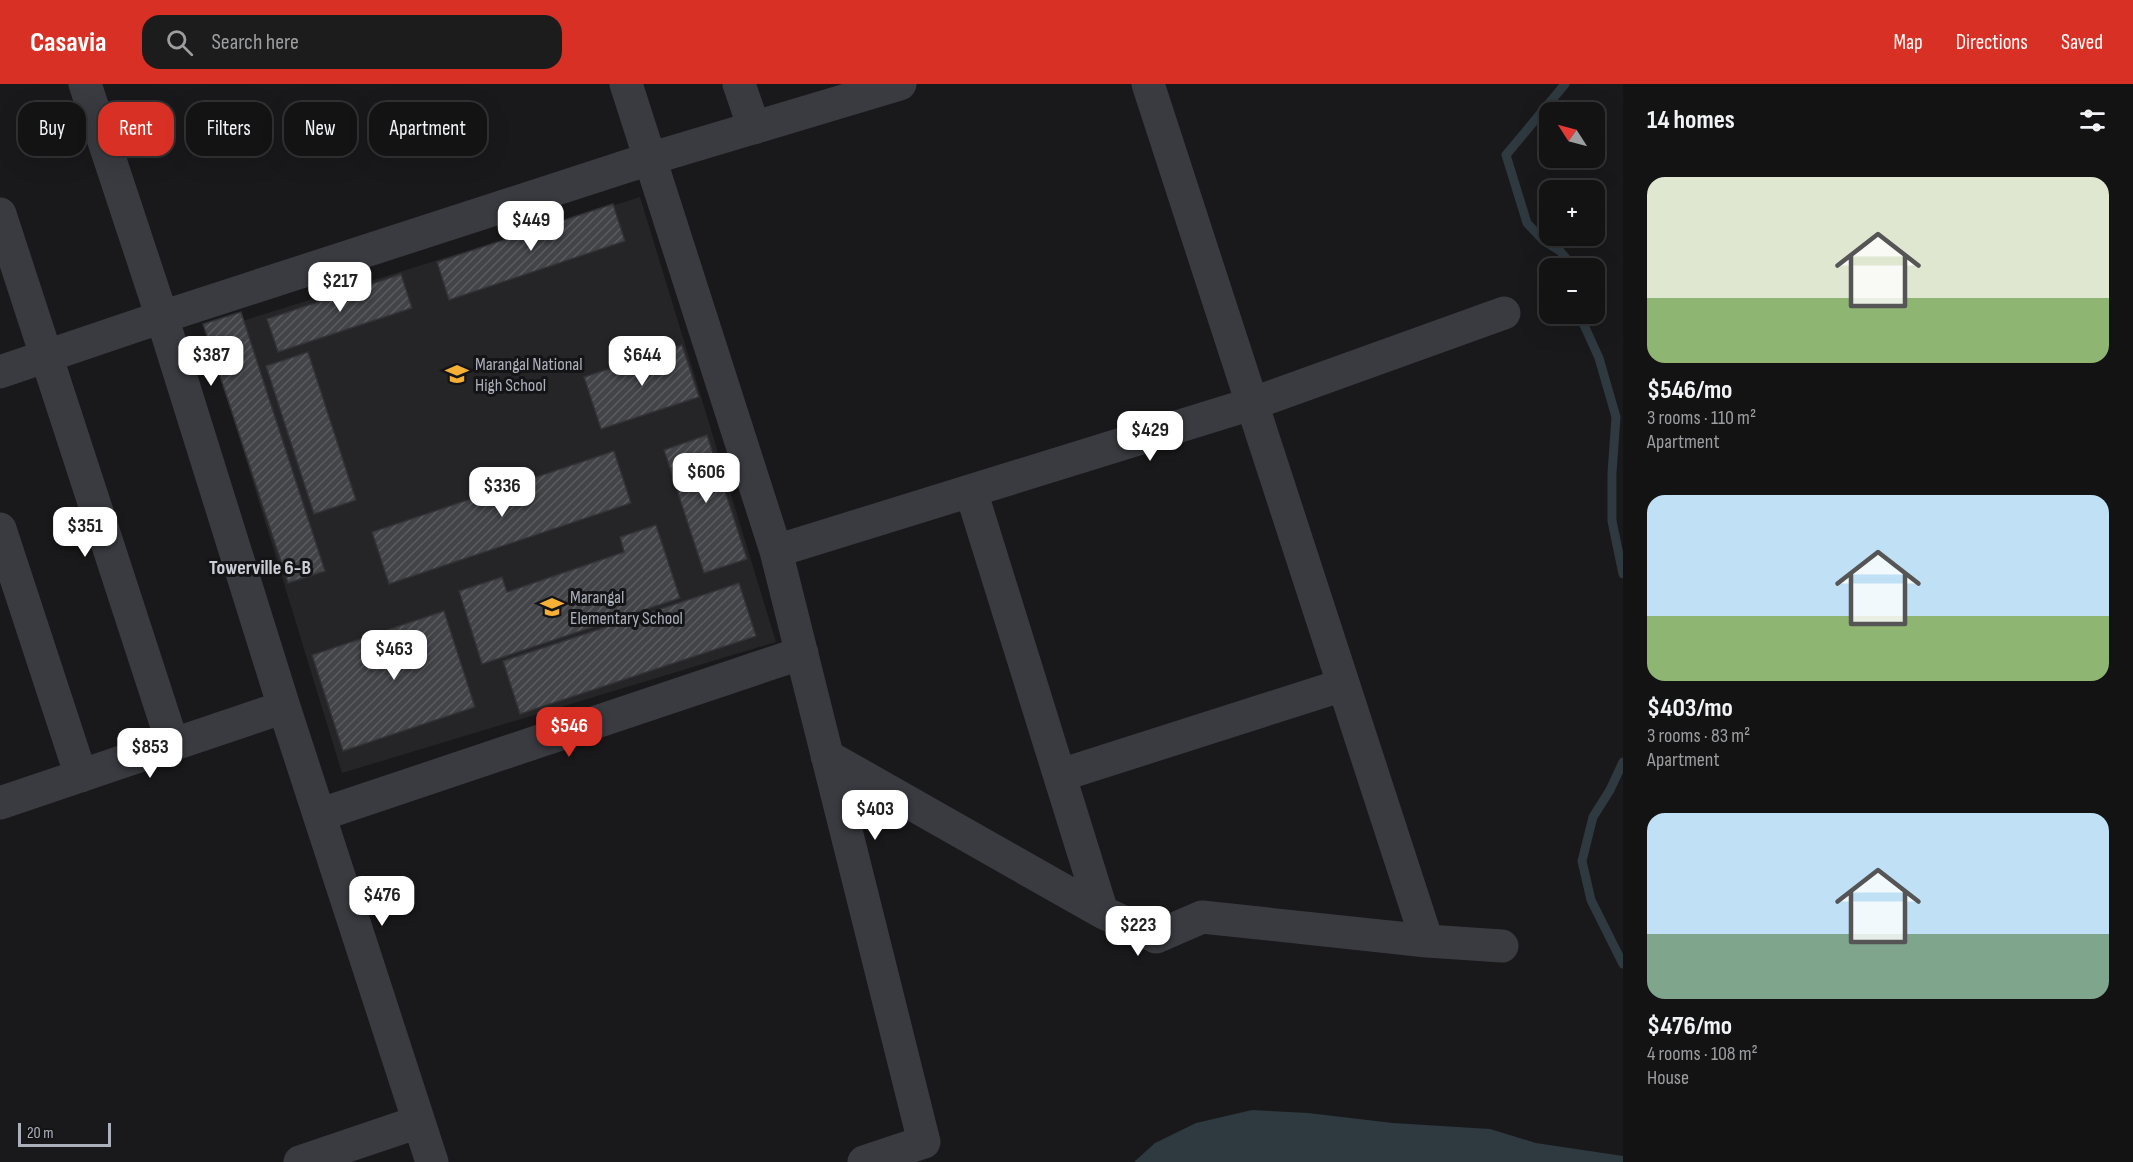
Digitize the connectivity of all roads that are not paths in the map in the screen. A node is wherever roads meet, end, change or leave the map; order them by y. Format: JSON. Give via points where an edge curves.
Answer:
{"nodes":[{"id":1,"x":85,"y":84,"type":"edge"},
{"id":2,"x":626,"y":84,"type":"edge"},
{"id":3,"x":739,"y":84,"type":"edge"},
{"id":4,"x":900,"y":84,"type":"edge"},
{"id":5,"x":1149,"y":84,"type":"edge"},
{"id":6,"x":754,"y":128,"type":"junction"},
{"id":7,"x":649,"y":159,"type":"junction"},
{"id":8,"x":0,"y":214,"type":"edge"},
{"id":9,"x":1504,"y":313,"type":"dead end"},
{"id":10,"x":162,"y":317,"type":"junction"},
{"id":11,"x":46,"y":356,"type":"junction"},
{"id":12,"x":0,"y":372,"type":"edge"},
{"id":13,"x":1251,"y":404,"type":"junction"},
{"id":14,"x":971,"y":491,"type":"junction"},
{"id":15,"x":0,"y":530,"type":"edge"},
{"id":16,"x":777,"y":551,"type":"junction"},
{"id":17,"x":802,"y":653,"type":"junction"},
{"id":18,"x":1343,"y":685,"type":"junction"},
{"id":19,"x":284,"y":707,"type":"junction"},
{"id":20,"x":173,"y":745,"type":"junction"},
{"id":21,"x":827,"y":756,"type":"junction"},
{"id":22,"x":1061,"y":775,"type":"junction"},
{"id":23,"x":81,"y":776,"type":"junction"},
{"id":24,"x":0,"y":803,"type":"edge"},
{"id":25,"x":319,"y":815,"type":"junction"},
{"id":26,"x":1102,"y":912,"type":"junction"},
{"id":27,"x":1427,"y":941,"type":"junction"},
{"id":28,"x":1502,"y":946,"type":"dead end"},
{"id":29,"x":418,"y":1122,"type":"junction"},
{"id":30,"x":312,"y":1160,"type":"edge"},
{"id":31,"x":432,"y":1162,"type":"edge"},
{"id":32,"x":864,"y":1162,"type":"edge"}],
"edges":[{"from":1,"to":10,"type":"street"},
{"from":2,"to":7,"type":"street"},
{"from":3,"to":6,"type":"street"},
{"from":4,"to":6,"type":"street"},
{"from":5,"to":13,"type":"street"},
{"from":6,"to":7,"type":"street"},
{"from":7,"to":10,"type":"street"},
{"from":7,"to":16,"type":"street"},
{"from":8,"to":11,"type":"street"},
{"from":9,"to":13,"type":"street"},
{"from":10,"to":11,"type":"street"},
{"from":10,"to":19,"type":"street"},
{"from":11,"to":12,"type":"street"},
{"from":11,"to":20,"type":"street"},
{"from":13,"to":14,"type":"street"},
{"from":13,"to":18,"type":"street"},
{"from":14,"to":16,"type":"street"},
{"from":14,"to":22,"type":"street"},
{"from":15,"to":23,"type":"street"},
{"from":16,"to":17,"type":"street"},
{"from":17,"to":21,"type":"street"},
{"from":17,"to":25,"type":"street"},
{"from":18,"to":22,"type":"street"},
{"from":18,"to":27,"type":"street"},
{"from":19,"to":20,"type":"street"},
{"from":19,"to":25,"type":"street"},
{"from":20,"to":23,"type":"street"},
{"from":21,"to":26,"type":"street"},
{"from":21,"to":32,"type":"street","via":[[924,1142]]},
{"from":22,"to":26,"type":"street"},
{"from":23,"to":24,"type":"street"},
{"from":25,"to":29,"type":"street"},
{"from":26,"to":27,"type":"street","via":[[1156,937],[1202,917]]},
{"from":27,"to":28,"type":"street"},
{"from":29,"to":30,"type":"street"},
{"from":29,"to":31,"type":"street"}]}
